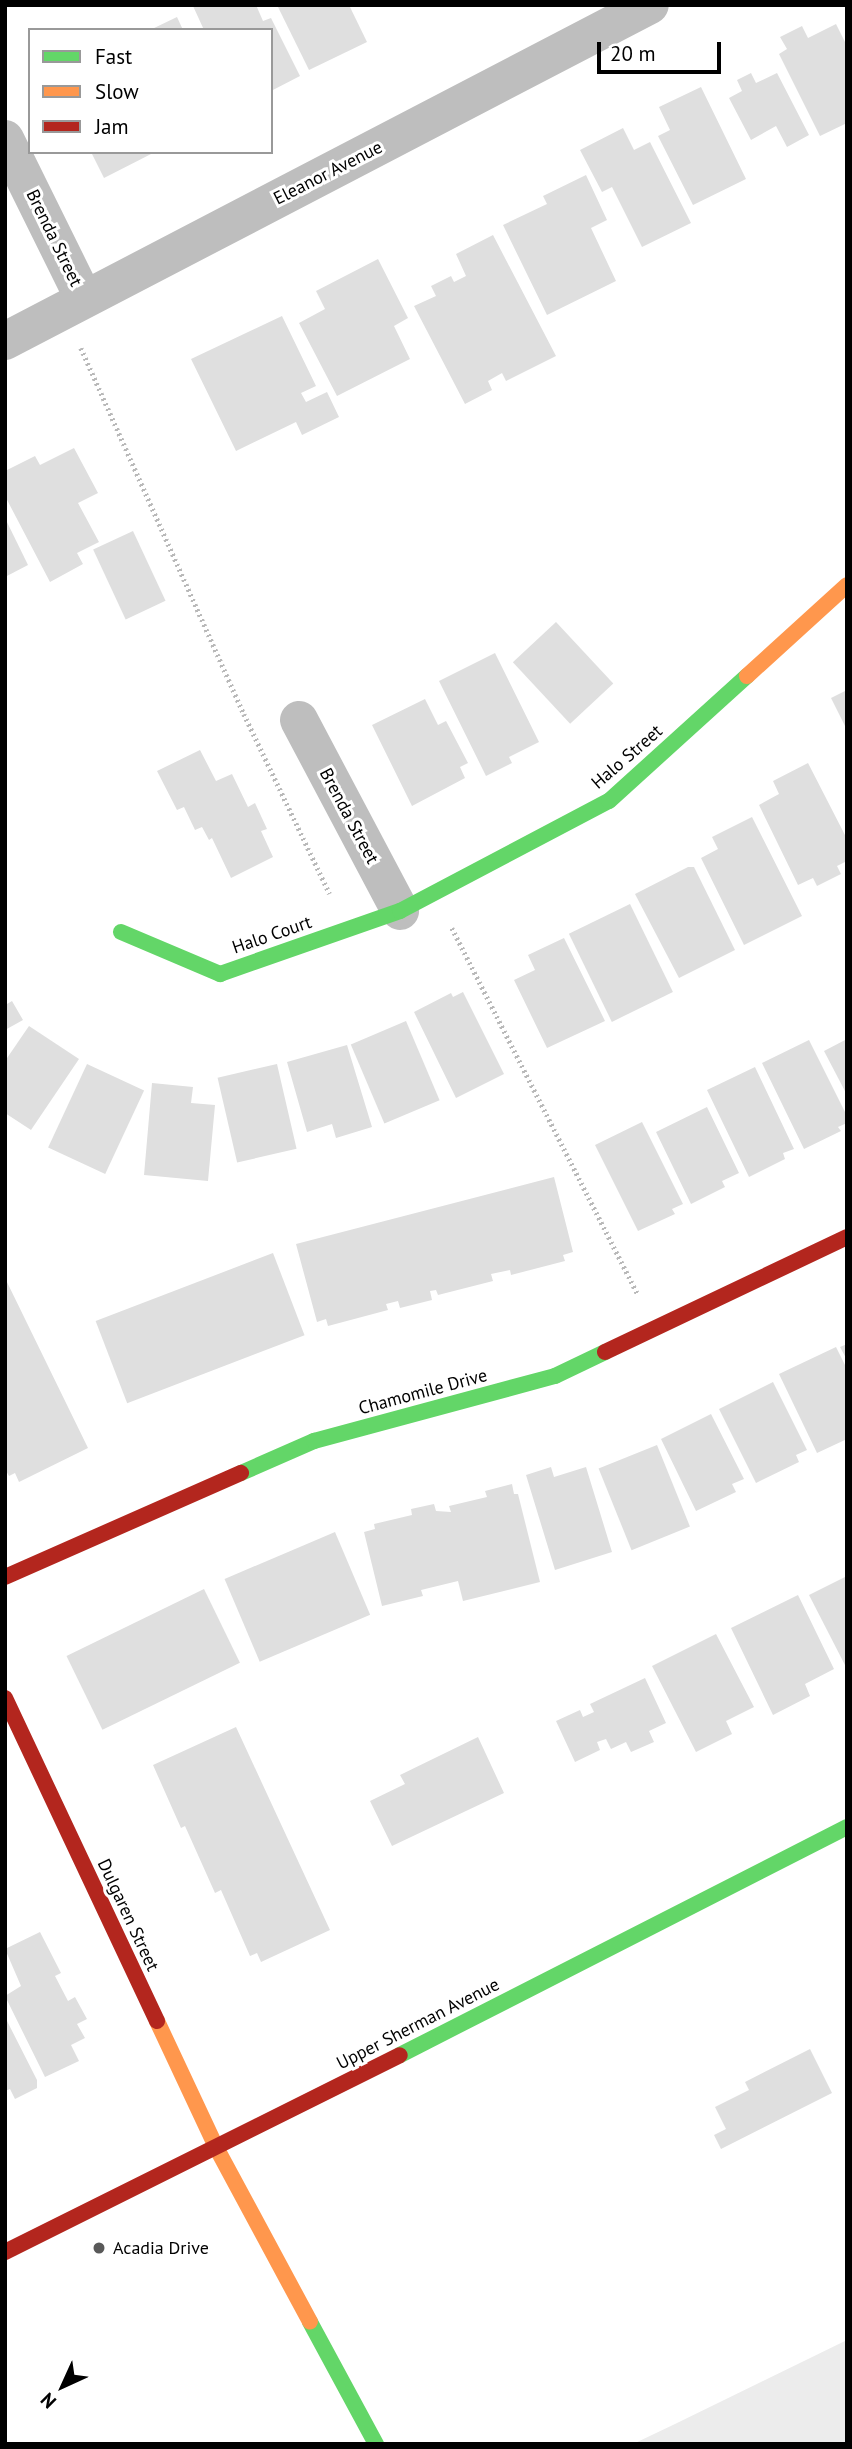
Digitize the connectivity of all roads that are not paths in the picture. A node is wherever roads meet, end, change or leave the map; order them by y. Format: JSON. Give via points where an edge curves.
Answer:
{"nodes":[{"id":1,"x":650,"y":5,"type":"edge"},
{"id":2,"x":5,"y":139,"type":"edge"},
{"id":3,"x":74,"y":304,"type":"junction"},
{"id":4,"x":5,"y":341,"type":"edge"},
{"id":5,"x":847,"y":585,"type":"edge"},
{"id":6,"x":299,"y":720,"type":"dead end"},
{"id":7,"x":400,"y":911,"type":"junction"},
{"id":8,"x":121,"y":932,"type":"dead end"},
{"id":9,"x":847,"y":1237,"type":"edge"},
{"id":10,"x":5,"y":1577,"type":"edge"},
{"id":11,"x":5,"y":1698,"type":"edge"},
{"id":12,"x":847,"y":1827,"type":"edge"},
{"id":13,"x":217,"y":2149,"type":"junction"},
{"id":14,"x":5,"y":2252,"type":"edge"},
{"id":15,"x":376,"y":2444,"type":"edge"}],
"edges":[{"from":1,"to":3,"type":"street","name":"Eleanor Avenue"},
{"from":2,"to":3,"type":"street","name":"Brenda Street"},
{"from":3,"to":4,"type":"street","name":"Eleanor Avenue"},
{"from":5,"to":7,"type":"street","name":"Halo Street","via":[[609,801]]},
{"from":6,"to":7,"type":"street","name":"Brenda Street"},
{"from":7,"to":8,"type":"street","name":"Halo Court","via":[[220,974]]},
{"from":9,"to":10,"type":"street","name":"Chamomile Drive","via":[[555,1376],[314,1441]]},
{"from":11,"to":13,"type":"street","name":"Dulgaren Street"},
{"from":12,"to":13,"type":"street","name":"Upper Sherman Avenue"},
{"from":13,"to":14,"type":"street","name":"Upper Sherman Avenue"},
{"from":13,"to":15,"type":"street"}]}
